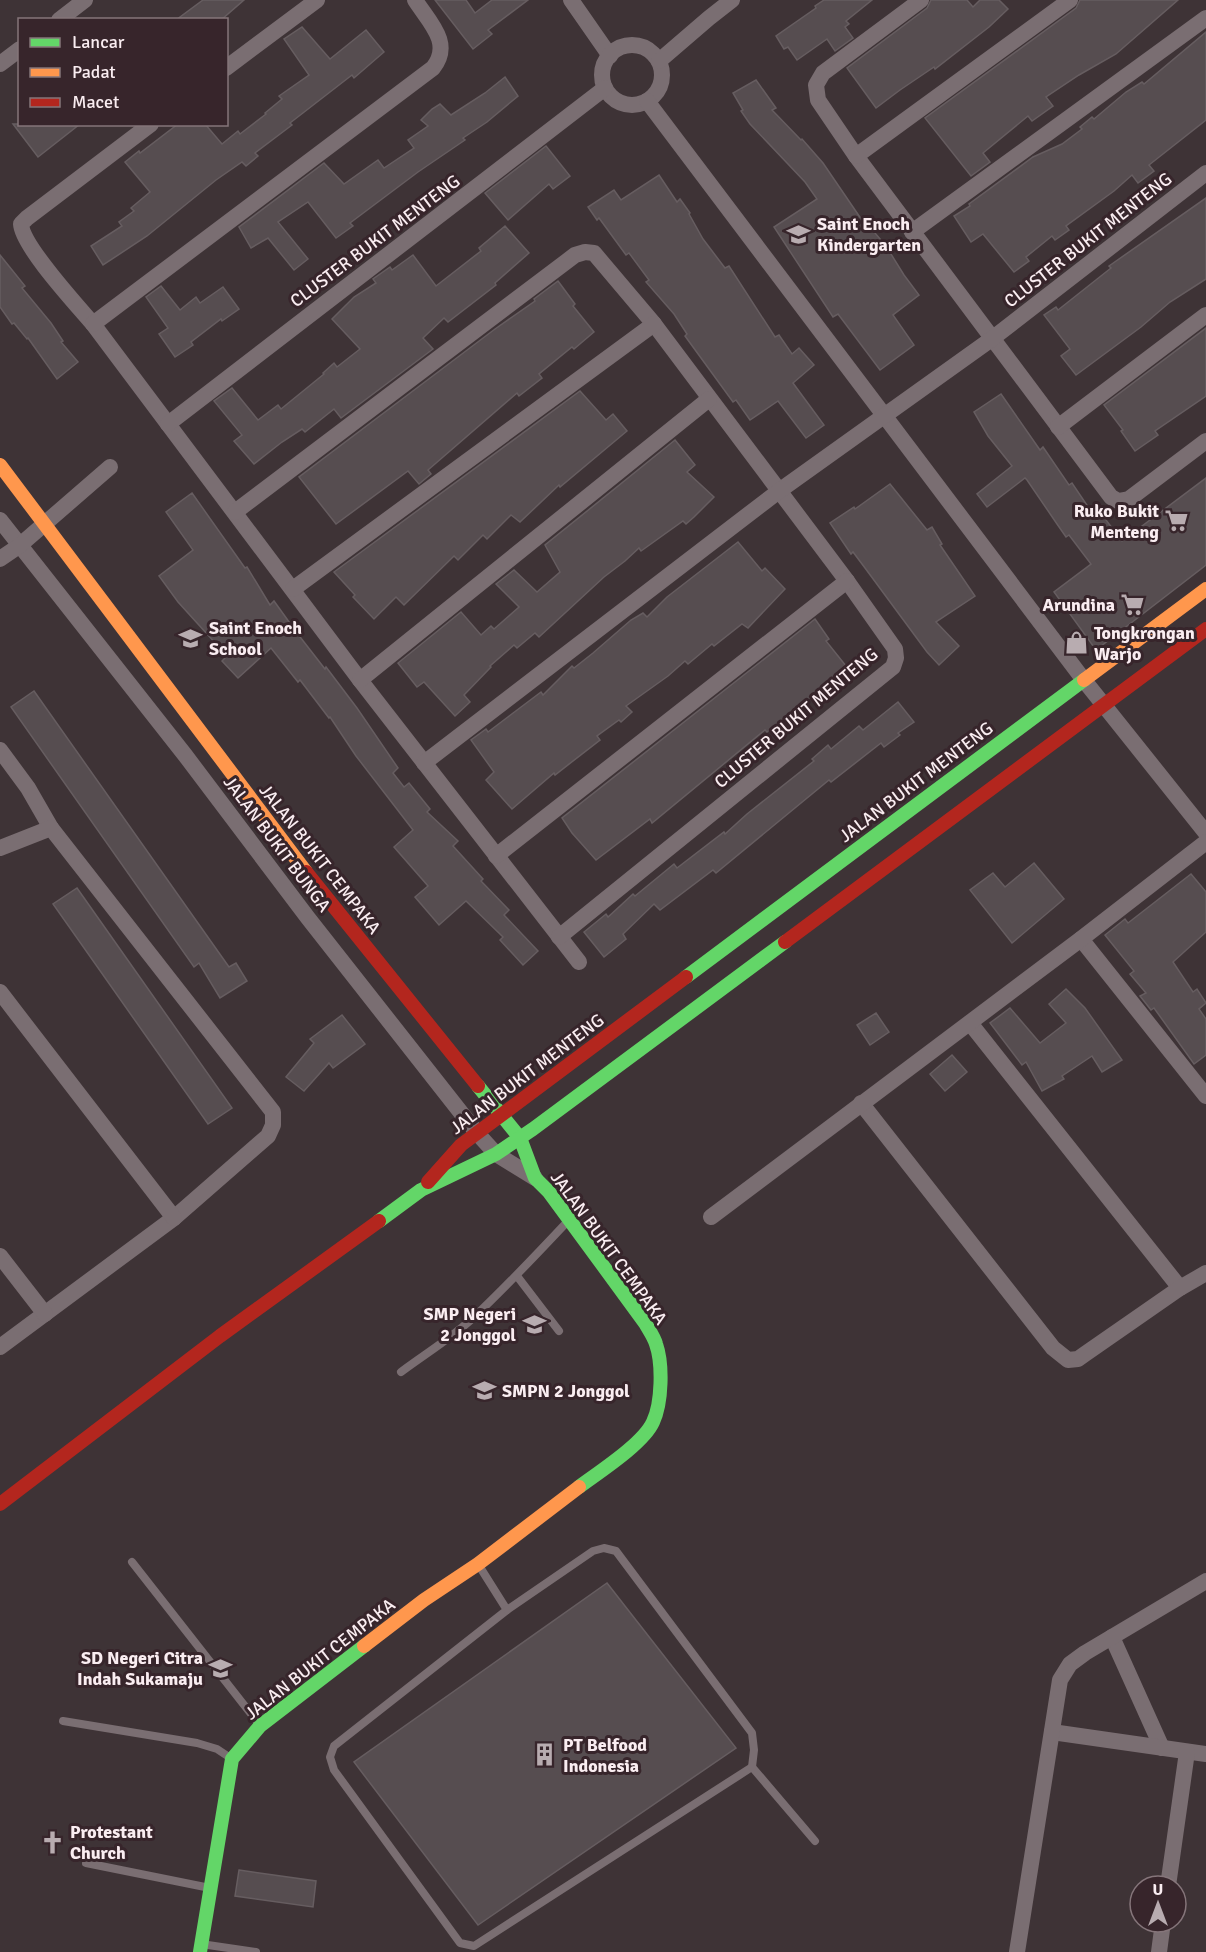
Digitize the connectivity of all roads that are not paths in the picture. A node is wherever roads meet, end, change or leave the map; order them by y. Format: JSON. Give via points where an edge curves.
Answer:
{"nodes":[{"id":1,"x":85,"y":0,"type":"edge"},
{"id":2,"x":317,"y":0,"type":"edge"},
{"id":3,"x":415,"y":0,"type":"edge"},
{"id":4,"x":571,"y":0,"type":"edge"},
{"id":5,"x":732,"y":0,"type":"edge"},
{"id":6,"x":921,"y":0,"type":"edge"},
{"id":7,"x":1070,"y":0,"type":"edge"},
{"id":8,"x":62,"y":18,"type":"edge"},
{"id":9,"x":1206,"y":18,"type":"edge"},
{"id":10,"x":18,"y":50,"type":"edge"},
{"id":11,"x":610,"y":56,"type":"junction"},
{"id":12,"x":659,"y":61,"type":"junction"},
{"id":13,"x":0,"y":64,"type":"edge"},
{"id":14,"x":228,"y":67,"type":"edge"},
{"id":15,"x":605,"y":88,"type":"junction"},
{"id":16,"x":647,"y":101,"type":"junction"},
{"id":17,"x":148,"y":126,"type":"edge"},
{"id":18,"x":856,"y":156,"type":"junction"},
{"id":19,"x":1206,"y":173,"type":"edge"},
{"id":20,"x":912,"y":232,"type":"junction"},
{"id":21,"x":1206,"y":315,"type":"edge"},
{"id":22,"x":93,"y":324,"type":"junction"},
{"id":23,"x":654,"y":324,"type":"junction"},
{"id":24,"x":993,"y":338,"type":"junction"},
{"id":25,"x":709,"y":399,"type":"junction"},
{"id":26,"x":885,"y":417,"type":"junction"},
{"id":27,"x":168,"y":424,"type":"junction"},
{"id":28,"x":1058,"y":427,"type":"junction"},
{"id":29,"x":1206,"y":441,"type":"edge"},
{"id":30,"x":0,"y":465,"type":"edge"},
{"id":31,"x":110,"y":467,"type":"dead end"},
{"id":32,"x":779,"y":491,"type":"junction"},
{"id":33,"x":235,"y":512,"type":"junction"},
{"id":34,"x":0,"y":520,"type":"edge"},
{"id":35,"x":45,"y":524,"type":"junction"},
{"id":36,"x":19,"y":546,"type":"junction"},
{"id":37,"x":0,"y":559,"type":"edge"},
{"id":38,"x":847,"y":580,"type":"junction"},
{"id":39,"x":292,"y":589,"type":"junction"},
{"id":40,"x":1206,"y":589,"type":"edge"},
{"id":41,"x":1206,"y":629,"type":"edge"},
{"id":42,"x":1083,"y":679,"type":"junction"},
{"id":43,"x":360,"y":680,"type":"junction"},
{"id":44,"x":1104,"y":705,"type":"junction"},
{"id":45,"x":206,"y":739,"type":"junction"},
{"id":46,"x":0,"y":750,"type":"edge"},
{"id":47,"x":185,"y":755,"type":"junction"},
{"id":48,"x":424,"y":763,"type":"junction"},
{"id":49,"x":51,"y":828,"type":"junction"},
{"id":50,"x":1206,"y":833,"type":"edge"},
{"id":51,"x":1206,"y":842,"type":"edge"},
{"id":52,"x":0,"y":848,"type":"edge"},
{"id":53,"x":496,"y":856,"type":"junction"},
{"id":54,"x":328,"y":902,"type":"junction"},
{"id":55,"x":309,"y":918,"type":"junction"},
{"id":56,"x":560,"y":937,"type":"junction"},
{"id":57,"x":1081,"y":939,"type":"junction"},
{"id":58,"x":579,"y":962,"type":"dead end"},
{"id":59,"x":0,"y":992,"type":"edge"},
{"id":60,"x":970,"y":1023,"type":"junction"},
{"id":61,"x":1206,"y":1096,"type":"edge"},
{"id":62,"x":861,"y":1103,"type":"junction"},
{"id":63,"x":501,"y":1116,"type":"junction"},
{"id":64,"x":477,"y":1133,"type":"junction"},
{"id":65,"x":520,"y":1138,"type":"junction"},
{"id":66,"x":496,"y":1154,"type":"junction"},
{"id":67,"x":535,"y":1178,"type":"junction"},
{"id":68,"x":421,"y":1190,"type":"junction"},
{"id":69,"x":711,"y":1217,"type":"dead end"},
{"id":70,"x":174,"y":1218,"type":"junction"},
{"id":71,"x":570,"y":1219,"type":"junction"},
{"id":72,"x":0,"y":1256,"type":"edge"},
{"id":73,"x":1206,"y":1273,"type":"edge"},
{"id":74,"x":517,"y":1276,"type":"junction"},
{"id":75,"x":1179,"y":1288,"type":"junction"},
{"id":76,"x":45,"y":1314,"type":"junction"},
{"id":77,"x":560,"y":1331,"type":"dead end"},
{"id":78,"x":0,"y":1347,"type":"edge"},
{"id":79,"x":401,"y":1372,"type":"dead end"},
{"id":80,"x":0,"y":1504,"type":"edge"},
{"id":81,"x":132,"y":1562,"type":"dead end"},
{"id":82,"x":478,"y":1564,"type":"junction"},
{"id":83,"x":1206,"y":1581,"type":"edge"},
{"id":84,"x":507,"y":1610,"type":"junction"},
{"id":85,"x":1112,"y":1637,"type":"junction"},
{"id":86,"x":63,"y":1721,"type":"dead end"},
{"id":87,"x":260,"y":1726,"type":"junction"},
{"id":88,"x":1052,"y":1732,"type":"junction"},
{"id":89,"x":1162,"y":1748,"type":"junction"},
{"id":90,"x":1187,"y":1752,"type":"junction"},
{"id":91,"x":1206,"y":1754,"type":"edge"},
{"id":92,"x":232,"y":1759,"type":"junction"},
{"id":93,"x":752,"y":1767,"type":"junction"},
{"id":94,"x":815,"y":1841,"type":"dead end"},
{"id":95,"x":86,"y":1863,"type":"dead end"},
{"id":96,"x":1170,"y":1874,"type":"edge"},
{"id":97,"x":210,"y":1888,"type":"junction"},
{"id":98,"x":1161,"y":1934,"type":"edge"},
{"id":99,"x":200,"y":1948,"type":"edge"},
{"id":100,"x":256,"y":1952,"type":"edge"},
{"id":101,"x":1017,"y":1952,"type":"edge"},
{"id":102,"x":1159,"y":1952,"type":"edge"}],
"edges":[{"from":1,"to":8,"type":"street"},
{"from":2,"to":14,"type":"street"},
{"from":3,"to":22,"type":"street","via":[[441,42],[440,59],[433,68]]},
{"from":4,"to":11,"type":"street"},
{"from":5,"to":12,"type":"street"},
{"from":6,"to":18,"type":"street","via":[[823,73],[816,85],[818,100]]},
{"from":7,"to":18,"type":"street"},
{"from":9,"to":20,"type":"street"},
{"from":10,"to":13,"type":"street"},
{"from":11,"to":12,"type":"street","via":[[630,45],[652,52]]},
{"from":11,"to":15,"type":"street","via":[[602,77]]},
{"from":12,"to":16,"type":"street","via":[[661,84]]},
{"from":15,"to":16,"type":"street","via":[[623,104]]},
{"from":15,"to":27,"type":"street","name":"CLUSTER BUKIT MENTENG"},
{"from":16,"to":26,"type":"street"},
{"from":17,"to":22,"type":"street","via":[[21,224],[22,232],[44,264]]},
{"from":18,"to":20,"type":"street"},
{"from":19,"to":24,"type":"street","name":"CLUSTER BUKIT MENTENG"},
{"from":20,"to":24,"type":"street"},
{"from":21,"to":28,"type":"street"},
{"from":22,"to":27,"type":"street"},
{"from":23,"to":25,"type":"street","name":"CLUSTER BUKIT MENTENG"},
{"from":23,"to":33,"type":"street","name":"CLUSTER BUKIT MENTENG","via":[[594,253],[575,255]]},
{"from":23,"to":39,"type":"street"},
{"from":24,"to":26,"type":"street","name":"CLUSTER BUKIT MENTENG"},
{"from":24,"to":28,"type":"street"},
{"from":25,"to":32,"type":"street","name":"CLUSTER BUKIT MENTENG"},
{"from":25,"to":43,"type":"street"},
{"from":26,"to":32,"type":"street","name":"CLUSTER BUKIT MENTENG"},
{"from":26,"to":42,"type":"street"},
{"from":27,"to":33,"type":"street"},
{"from":28,"to":29,"type":"street","via":[[1118,501],[1129,499]]},
{"from":30,"to":35,"type":"street","name":"JALAN BUKIT CEMPAKA"},
{"from":31,"to":35,"type":"street"},
{"from":32,"to":38,"type":"street","name":"CLUSTER BUKIT MENTENG"},
{"from":32,"to":48,"type":"street","name":"CLUSTER BUKIT MENTENG"},
{"from":33,"to":39,"type":"street"},
{"from":34,"to":36,"type":"street","name":"JALAN BUKIT BUNGA"},
{"from":35,"to":36,"type":"street"},
{"from":35,"to":45,"type":"street","name":"JALAN BUKIT CEMPAKA"},
{"from":36,"to":37,"type":"street"},
{"from":36,"to":47,"type":"street","name":"JALAN BUKIT BUNGA"},
{"from":38,"to":53,"type":"street"},
{"from":38,"to":56,"type":"street","name":"CLUSTER BUKIT MENTENG","via":[[895,649],[893,667]]},
{"from":39,"to":43,"type":"street"},
{"from":40,"to":42,"type":"street","name":"JALAN BUKIT MENTENG"},
{"from":41,"to":44,"type":"street"},
{"from":42,"to":44,"type":"street"},
{"from":42,"to":63,"type":"street","name":"JALAN BUKIT MENTENG"},
{"from":43,"to":48,"type":"street"},
{"from":44,"to":50,"type":"street"},
{"from":44,"to":65,"type":"street"},
{"from":45,"to":47,"type":"street"},
{"from":45,"to":54,"type":"street","name":"JALAN BUKIT CEMPAKA"},
{"from":46,"to":49,"type":"street"},
{"from":47,"to":55,"type":"street","name":"JALAN BUKIT BUNGA"},
{"from":48,"to":53,"type":"street"},
{"from":49,"to":52,"type":"street"},
{"from":49,"to":70,"type":"street","via":[[273,1112],[268,1136]]},
{"from":51,"to":57,"type":"street"},
{"from":53,"to":56,"type":"street"},
{"from":54,"to":55,"type":"street"},
{"from":54,"to":63,"type":"street","name":"JALAN BUKIT CEMPAKA"},
{"from":55,"to":64,"type":"street","name":"JALAN BUKIT BUNGA"},
{"from":56,"to":58,"type":"street"},
{"from":57,"to":60,"type":"street"},
{"from":57,"to":61,"type":"street"},
{"from":59,"to":70,"type":"street"},
{"from":60,"to":62,"type":"street"},
{"from":60,"to":75,"type":"street"},
{"from":62,"to":69,"type":"street"},
{"from":62,"to":75,"type":"street","via":[[1053,1348],[1068,1360],[1078,1359]]},
{"from":63,"to":64,"type":"street","name":"JALAN BUKIT MENTENG"},
{"from":63,"to":65,"type":"street","name":"JALAN BUKIT CEMPAKA"},
{"from":64,"to":66,"type":"street","name":"JALAN BUKIT BUNGA"},
{"from":64,"to":68,"type":"street","name":"JALAN BUKIT MENTENG","via":[[461,1145]]},
{"from":65,"to":66,"type":"street"},
{"from":65,"to":67,"type":"street","name":"JALAN BUKIT CEMPAKA"},
{"from":66,"to":67,"type":"street","name":"JALAN BUKIT BUNGA"},
{"from":66,"to":68,"type":"street"},
{"from":67,"to":71,"type":"street","name":"JALAN BUKIT CEMPAKA"},
{"from":68,"to":80,"type":"street","via":[[220,1336]]},
{"from":70,"to":76,"type":"street"},
{"from":71,"to":74,"type":"lane"},
{"from":71,"to":82,"type":"street","name":"JALAN BUKIT CEMPAKA","via":[[656,1343],[660,1395],[653,1423],[634,1445]]},
{"from":72,"to":76,"type":"street"},
{"from":73,"to":75,"type":"street"},
{"from":74,"to":77,"type":"lane"},
{"from":74,"to":79,"type":"lane","via":[[474,1318]]},
{"from":76,"to":78,"type":"street"},
{"from":81,"to":87,"type":"lane"},
{"from":82,"to":84,"type":"lane"},
{"from":82,"to":87,"type":"street","name":"JALAN BUKIT CEMPAKA","via":[[424,1600]]},
{"from":83,"to":85,"type":"street"},
{"from":84,"to":93,"type":"lane","via":[[593,1551],[616,1551],[752,1733]]},
{"from":84,"to":93,"type":"lane","via":[[333,1746],[330,1757],[333,1770],[460,1943],[474,1946]]},
{"from":85,"to":88,"type":"street","via":[[1070,1664],[1060,1680]]},
{"from":85,"to":89,"type":"street"},
{"from":86,"to":92,"type":"lane","via":[[197,1743]]},
{"from":87,"to":92,"type":"street","name":"JALAN BUKIT CEMPAKA"},
{"from":88,"to":89,"type":"street"},
{"from":88,"to":101,"type":"street"},
{"from":89,"to":90,"type":"street"},
{"from":90,"to":91,"type":"street"},
{"from":90,"to":96,"type":"street"},
{"from":92,"to":97,"type":"street","name":"JALAN BUKIT CEMPAKA"},
{"from":93,"to":94,"type":"lane"},
{"from":95,"to":97,"type":"lane"},
{"from":97,"to":99,"type":"street","name":"JALAN BUKIT CEMPAKA"},
{"from":98,"to":102,"type":"street"},
{"from":99,"to":100,"type":"lane"}]}
